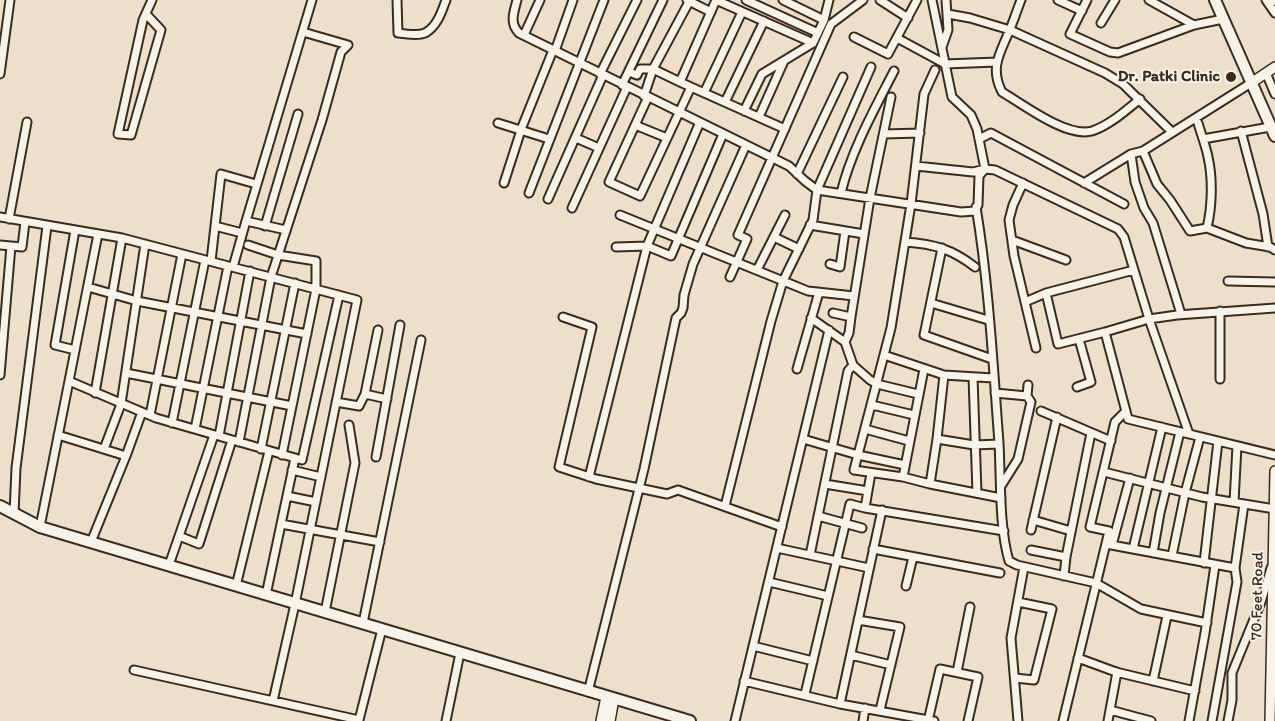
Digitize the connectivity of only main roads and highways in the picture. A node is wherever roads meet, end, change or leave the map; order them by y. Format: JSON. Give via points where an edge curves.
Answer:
{"nodes":[{"id":1,"x":1214,"y":0,"type":"edge"},
{"id":2,"x":1275,"y":136,"type":"edge"},
{"id":3,"x":0,"y":506,"type":"edge"},
{"id":4,"x":690,"y":721,"type":"edge"}],
"edges":[{"from":1,"to":2,"type":"main road"},
{"from":3,"to":4,"type":"main road","via":[[40,527]]}]}
